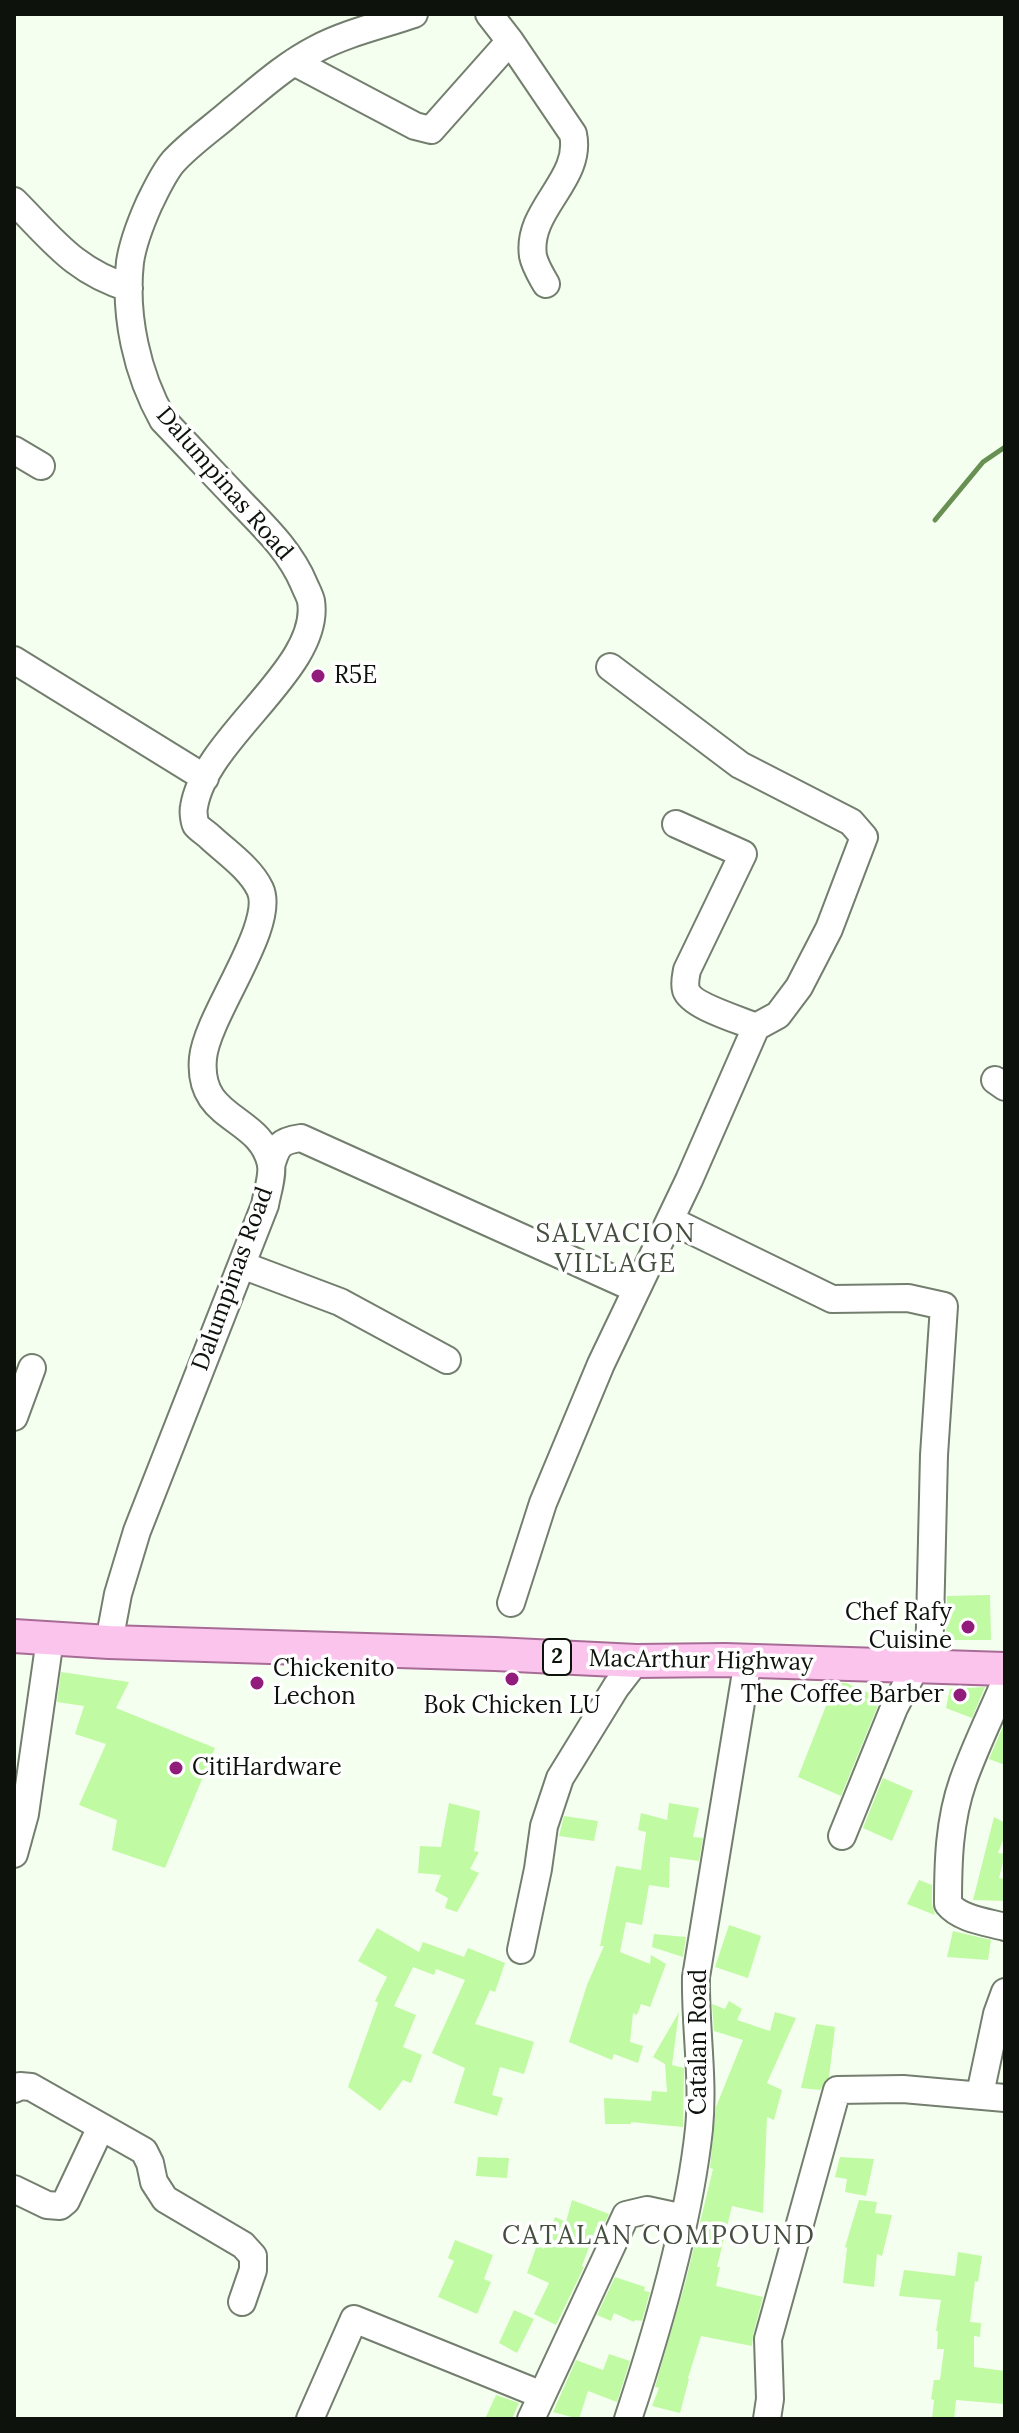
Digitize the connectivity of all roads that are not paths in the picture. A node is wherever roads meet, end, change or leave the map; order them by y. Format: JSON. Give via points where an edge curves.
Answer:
{"nodes":[{"id":1,"x":414,"y":14,"type":"edge"},
{"id":2,"x":489,"y":14,"type":"edge"},
{"id":3,"x":510,"y":41,"type":"junction"},
{"id":4,"x":294,"y":62,"type":"junction"},
{"id":5,"x":14,"y":201,"type":"edge"},
{"id":6,"x":546,"y":284,"type":"dead end"},
{"id":7,"x":129,"y":288,"type":"junction"},
{"id":8,"x":14,"y":450,"type":"edge"},
{"id":9,"x":41,"y":466,"type":"dead end"},
{"id":10,"x":14,"y":660,"type":"edge"},
{"id":11,"x":610,"y":667,"type":"dead end"},
{"id":12,"x":205,"y":778,"type":"junction"},
{"id":13,"x":676,"y":824,"type":"dead end"},
{"id":14,"x":756,"y":1027,"type":"junction"},
{"id":15,"x":271,"y":1166,"type":"junction"},
{"id":16,"x":670,"y":1220,"type":"junction"},
{"id":17,"x":242,"y":1265,"type":"junction"},
{"id":18,"x":636,"y":1289,"type":"junction"},
{"id":19,"x":447,"y":1360,"type":"dead end"},
{"id":20,"x":32,"y":1368,"type":"dead end"},
{"id":21,"x":14,"y":1417,"type":"edge"},
{"id":22,"x":511,"y":1603,"type":"dead end"},
{"id":23,"x":14,"y":1636,"type":"edge"},
{"id":24,"x":50,"y":1639,"type":"junction"},
{"id":25,"x":109,"y":1642,"type":"junction"},
{"id":26,"x":748,"y":1660,"type":"junction"},
{"id":27,"x":636,"y":1661,"type":"junction"},
{"id":28,"x":922,"y":1666,"type":"junction"},
{"id":29,"x":1005,"y":1669,"type":"edge"},
{"id":30,"x":1005,"y":1682,"type":"edge"},
{"id":31,"x":842,"y":1836,"type":"dead end"},
{"id":32,"x":14,"y":1854,"type":"edge"},
{"id":33,"x":1005,"y":1927,"type":"edge"},
{"id":34,"x":521,"y":1950,"type":"dead end"},
{"id":35,"x":1005,"y":1992,"type":"edge"},
{"id":36,"x":14,"y":2089,"type":"edge"},
{"id":37,"x":993,"y":2096,"type":"edge"},
{"id":38,"x":101,"y":2127,"type":"junction"},
{"id":39,"x":14,"y":2189,"type":"edge"},
{"id":40,"x":684,"y":2218,"type":"junction"},
{"id":41,"x":242,"y":2302,"type":"dead end"},
{"id":42,"x":542,"y":2395,"type":"junction"},
{"id":43,"x":310,"y":2419,"type":"edge"},
{"id":44,"x":531,"y":2419,"type":"edge"},
{"id":45,"x":628,"y":2419,"type":"edge"},
{"id":46,"x":767,"y":2419,"type":"edge"}],
"edges":[{"from":1,"to":4,"type":"street","name":"Dalumpinas Road","via":[[318,48]]},
{"from":2,"to":3,"type":"street"},
{"from":3,"to":4,"type":"street","via":[[431,130]]},
{"from":3,"to":6,"type":"street","via":[[576,146],[574,161],[534,236],[536,266]]},
{"from":4,"to":7,"type":"street","name":"Dalumpinas Road","via":[[173,162],[140,224]]},
{"from":5,"to":7,"type":"street","via":[[84,269]]},
{"from":7,"to":12,"type":"street","name":"Dalumpinas Road","via":[[139,365],[163,420],[286,551],[311,601],[305,643]]},
{"from":8,"to":9,"type":"street"},
{"from":10,"to":12,"type":"street"},
{"from":11,"to":14,"type":"street","via":[[740,765],[851,822],[864,837],[829,929],[799,987],[778,1015]]},
{"from":12,"to":15,"type":"street","name":"Dalumpinas Road","via":[[193,808],[196,824],[261,890],[261,916],[206,1043],[202,1073],[216,1106],[250,1130]]},
{"from":13,"to":14,"type":"street","via":[[743,854],[687,970],[686,992],[694,1002]]},
{"from":14,"to":16,"type":"street"},
{"from":15,"to":17,"type":"street","name":"Dalumpinas Road","via":[[265,1205]]},
{"from":15,"to":18,"type":"street","via":[[282,1143],[301,1138]]},
{"from":16,"to":18,"type":"street"},
{"from":16,"to":28,"type":"street","via":[[832,1299],[908,1298],[944,1306]]},
{"from":17,"to":19,"type":"street","via":[[340,1302]]},
{"from":17,"to":25,"type":"street","name":"Dalumpinas Road","via":[[137,1531]]},
{"from":18,"to":22,"type":"street","via":[[543,1503]]},
{"from":20,"to":21,"type":"street"},
{"from":23,"to":24,"type":"main road","name":"MacArthur Highway","number":"2"},
{"from":24,"to":25,"type":"main road","name":"MacArthur Highway","number":"2"},
{"from":24,"to":32,"type":"street","via":[[25,1814]]},
{"from":25,"to":27,"type":"main road","name":"MacArthur Highway","number":"2"},
{"from":26,"to":27,"type":"main road","name":"MacArthur Highway","number":"2"},
{"from":26,"to":28,"type":"main road","name":"MacArthur Highway","number":"2"},
{"from":26,"to":40,"type":"street","name":"Catalan Road","via":[[696,1977],[699,2127]]},
{"from":27,"to":34,"type":"street","via":[[560,1778],[544,1826]]},
{"from":28,"to":29,"type":"main road","name":"MacArthur Highway","number":"2"},
{"from":28,"to":31,"type":"street","via":[[894,1708]]},
{"from":30,"to":33,"type":"street","via":[[963,1781],[948,1857],[951,1909]]},
{"from":35,"to":37,"type":"street","via":[[997,2014]]},
{"from":36,"to":38,"type":"street","via":[[31,2087]]},
{"from":37,"to":46,"type":"street","via":[[837,2090],[768,2339]]},
{"from":38,"to":39,"type":"street","via":[[60,2206]]},
{"from":38,"to":41,"type":"street","via":[[144,2151],[165,2199],[253,2256]]},
{"from":40,"to":42,"type":"street","via":[[647,2210],[626,2215]]},
{"from":40,"to":45,"type":"street","name":"Catalan Road"},
{"from":42,"to":43,"type":"street","via":[[354,2319]]},
{"from":42,"to":44,"type":"street"}]}
